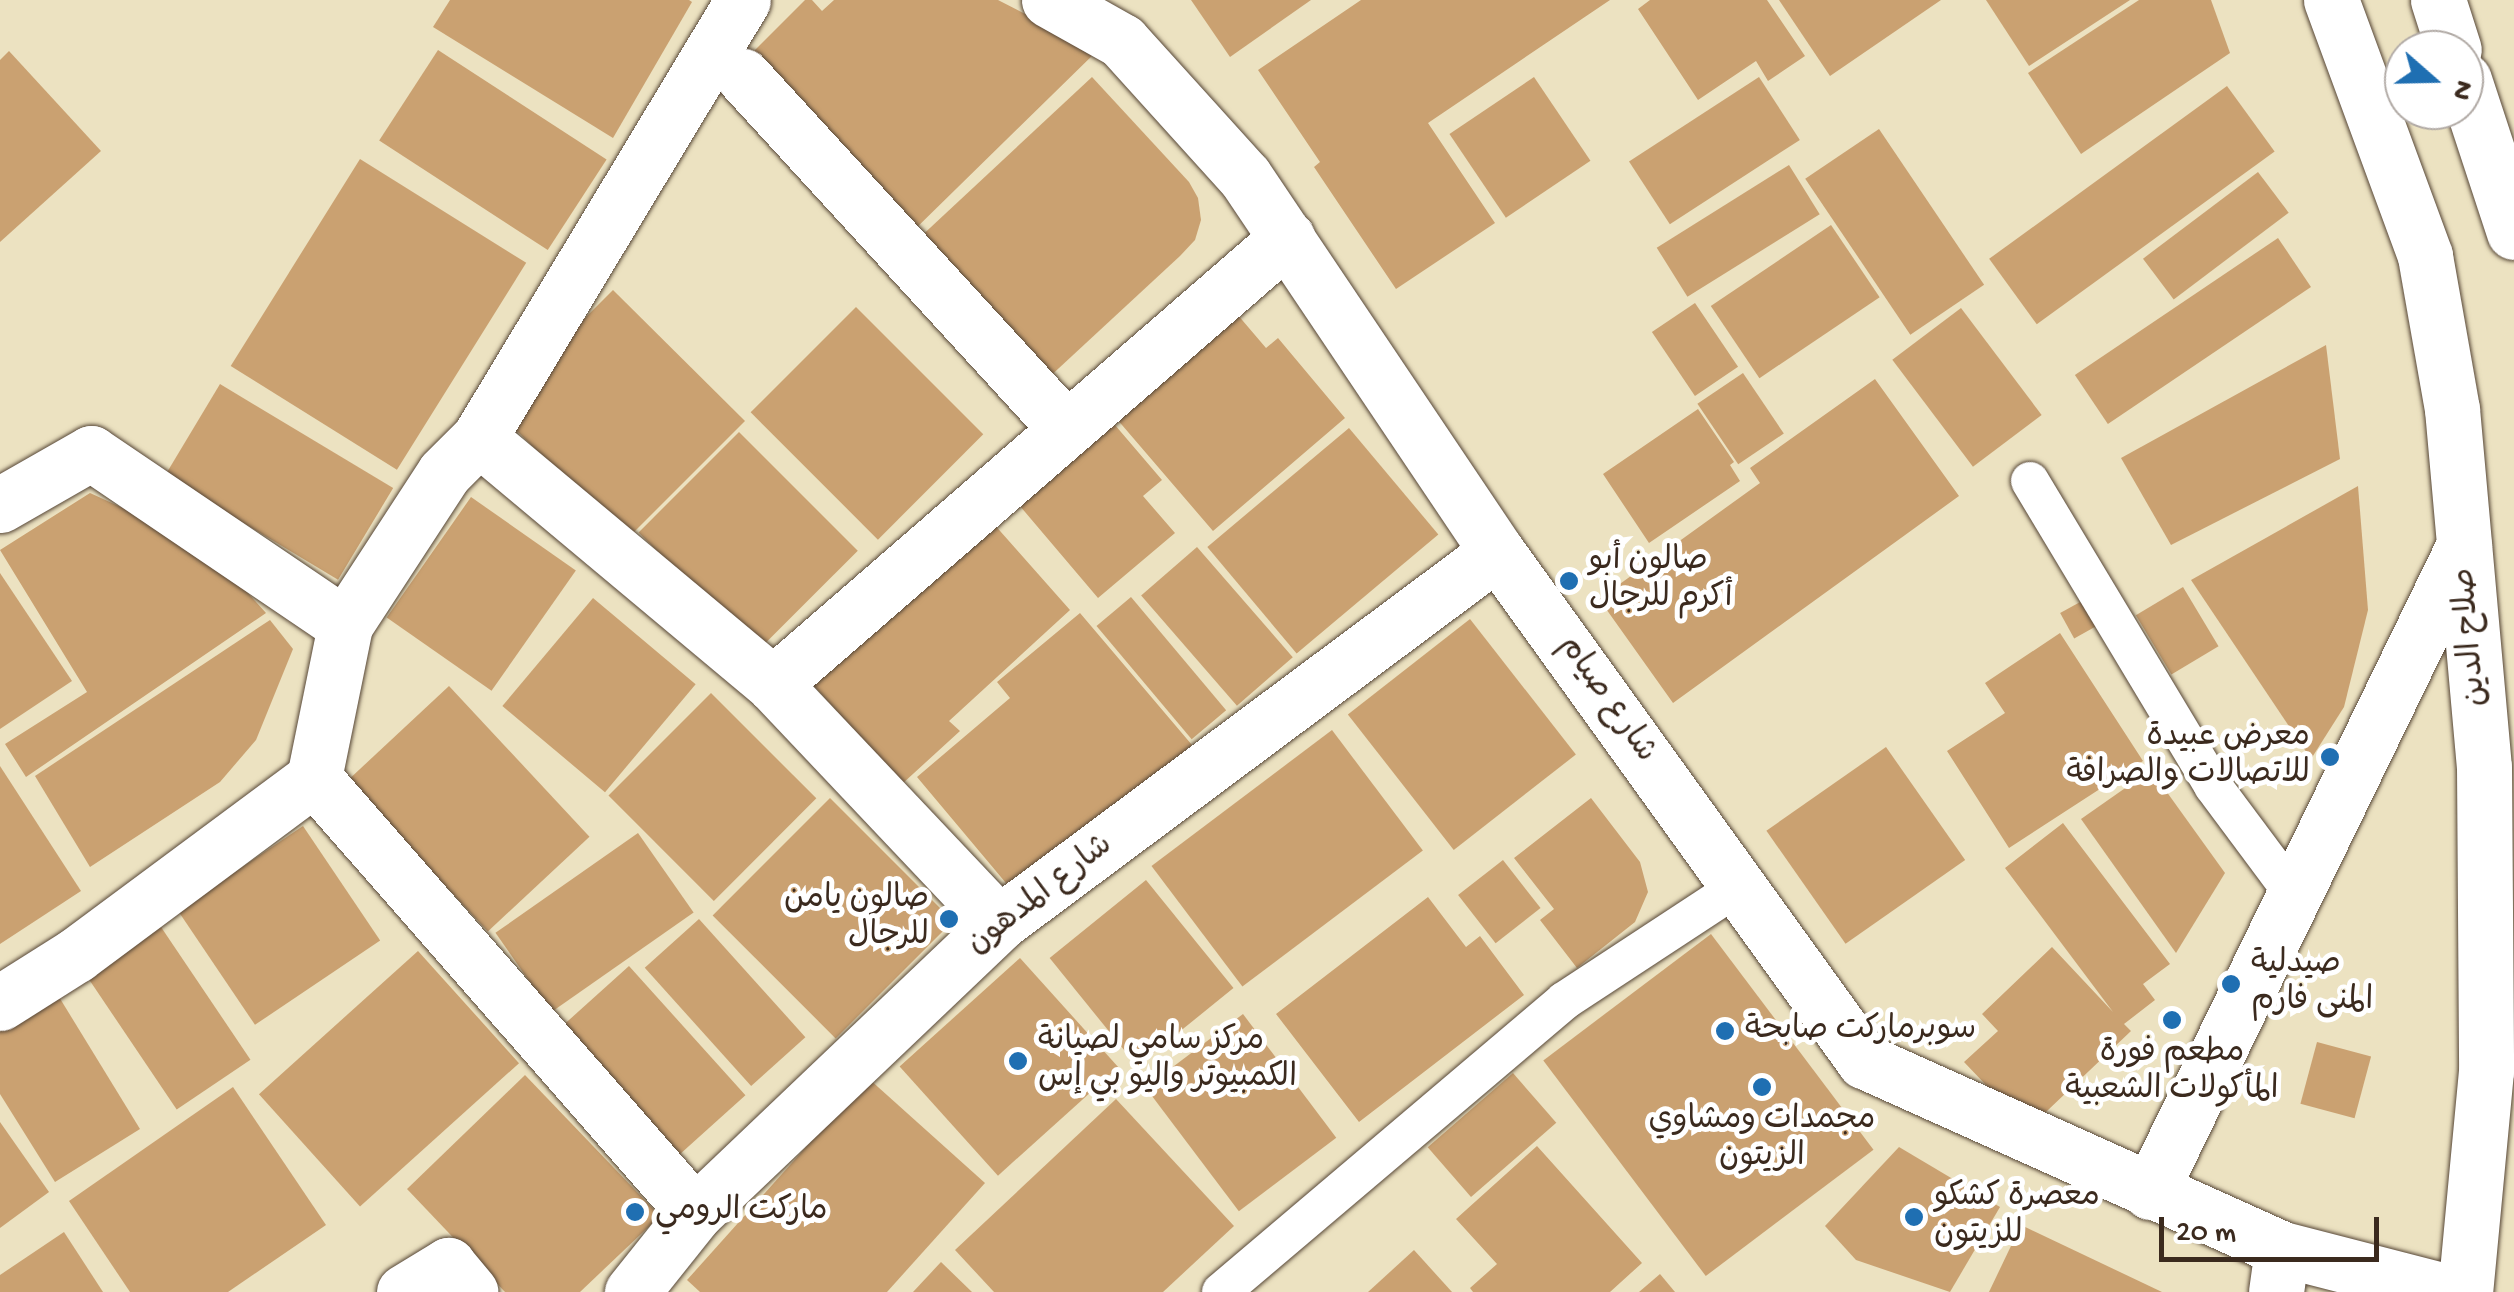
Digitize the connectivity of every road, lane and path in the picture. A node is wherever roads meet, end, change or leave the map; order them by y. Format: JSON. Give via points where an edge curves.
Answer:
{"nodes":[{"id":1,"x":743,"y":0,"type":"edge"},
{"id":2,"x":1049,"y":0,"type":"edge"},
{"id":3,"x":2331,"y":0,"type":"edge"},
{"id":4,"x":2438,"y":0,"type":"edge"},
{"id":5,"x":2448,"y":30,"type":"edge"},
{"id":6,"x":743,"y":76,"type":"dead end"},
{"id":7,"x":2480,"y":130,"type":"edge"},
{"id":8,"x":2514,"y":232,"type":"edge"},
{"id":9,"x":1286,"y":238,"type":"junction"},
{"id":10,"x":1066,"y":429,"type":"junction"},
{"id":11,"x":480,"y":438,"type":"junction"},
{"id":12,"x":2030,"y":481,"type":"dead end"},
{"id":13,"x":0,"y":505,"type":"edge"},
{"id":14,"x":2464,"y":545,"type":"junction"},
{"id":15,"x":1497,"y":552,"type":"junction"},
{"id":16,"x":345,"y":625,"type":"junction"},
{"id":17,"x":773,"y":684,"type":"junction"},
{"id":18,"x":314,"y":778,"type":"junction"},
{"id":19,"x":1738,"y":886,"type":"junction"},
{"id":20,"x":2295,"y":896,"type":"junction"},
{"id":21,"x":1000,"y":923,"type":"junction"},
{"id":22,"x":0,"y":1003,"type":"edge"},
{"id":23,"x":2150,"y":1192,"type":"junction"},
{"id":24,"x":694,"y":1212,"type":"junction"},
{"id":25,"x":2279,"y":1271,"type":"edge"},
{"id":26,"x":404,"y":1292,"type":"edge"},
{"id":27,"x":470,"y":1292,"type":"edge"},
{"id":28,"x":632,"y":1292,"type":"edge"},
{"id":29,"x":1220,"y":1292,"type":"edge"},
{"id":30,"x":2450,"y":1292,"type":"edge"},
{"id":31,"x":2465,"y":1292,"type":"edge"}],
"edges":[{"from":1,"to":11,"type":"main road"},
{"from":2,"to":9,"type":"main road","name":"شارع صيام","via":[[1122,41],[1245,178]]},
{"from":3,"to":14,"type":"main road","name":"صلاح الدين","via":[[2425,256],[2452,409]]},
{"from":4,"to":5,"type":"main road"},
{"from":6,"to":10,"type":"main road"},
{"from":7,"to":8,"type":"main road"},
{"from":9,"to":10,"type":"main road"},
{"from":9,"to":15,"type":"main road","name":"شارع صيام"},
{"from":10,"to":17,"type":"main road"},
{"from":11,"to":16,"type":"main road","via":[[444,473]]},
{"from":11,"to":17,"type":"main road"},
{"from":12,"to":20,"type":"lane","via":[[2213,786]]},
{"from":13,"to":16,"type":"main road","via":[[92,453]]},
{"from":14,"to":20,"type":"main road"},
{"from":14,"to":31,"type":"main road","name":"صلاح الدين","via":[[2484,767],[2486,1052]]},
{"from":15,"to":19,"type":"main road","name":"شارع صيام"},
{"from":15,"to":21,"type":"main road","name":"شارع المدهون"},
{"from":16,"to":18,"type":"main road"},
{"from":17,"to":21,"type":"main road"},
{"from":18,"to":22,"type":"main road","via":[[76,955]]},
{"from":18,"to":24,"type":"main road"},
{"from":19,"to":23,"type":"main road","name":"شارع صيام","via":[[1864,1061]]},
{"from":19,"to":29,"type":"lane","via":[[1564,1001]]},
{"from":20,"to":23,"type":"main road"},
{"from":21,"to":24,"type":"main road","name":"شارع المدهون"},
{"from":23,"to":25,"type":"main road","name":"شارع صيام"},
{"from":24,"to":28,"type":"main road","name":"شارع المدهون"},
{"from":25,"to":30,"type":"main road","name":"شارع صيام"},
{"from":26,"to":27,"type":"main road","via":[[448,1265]]}]}
